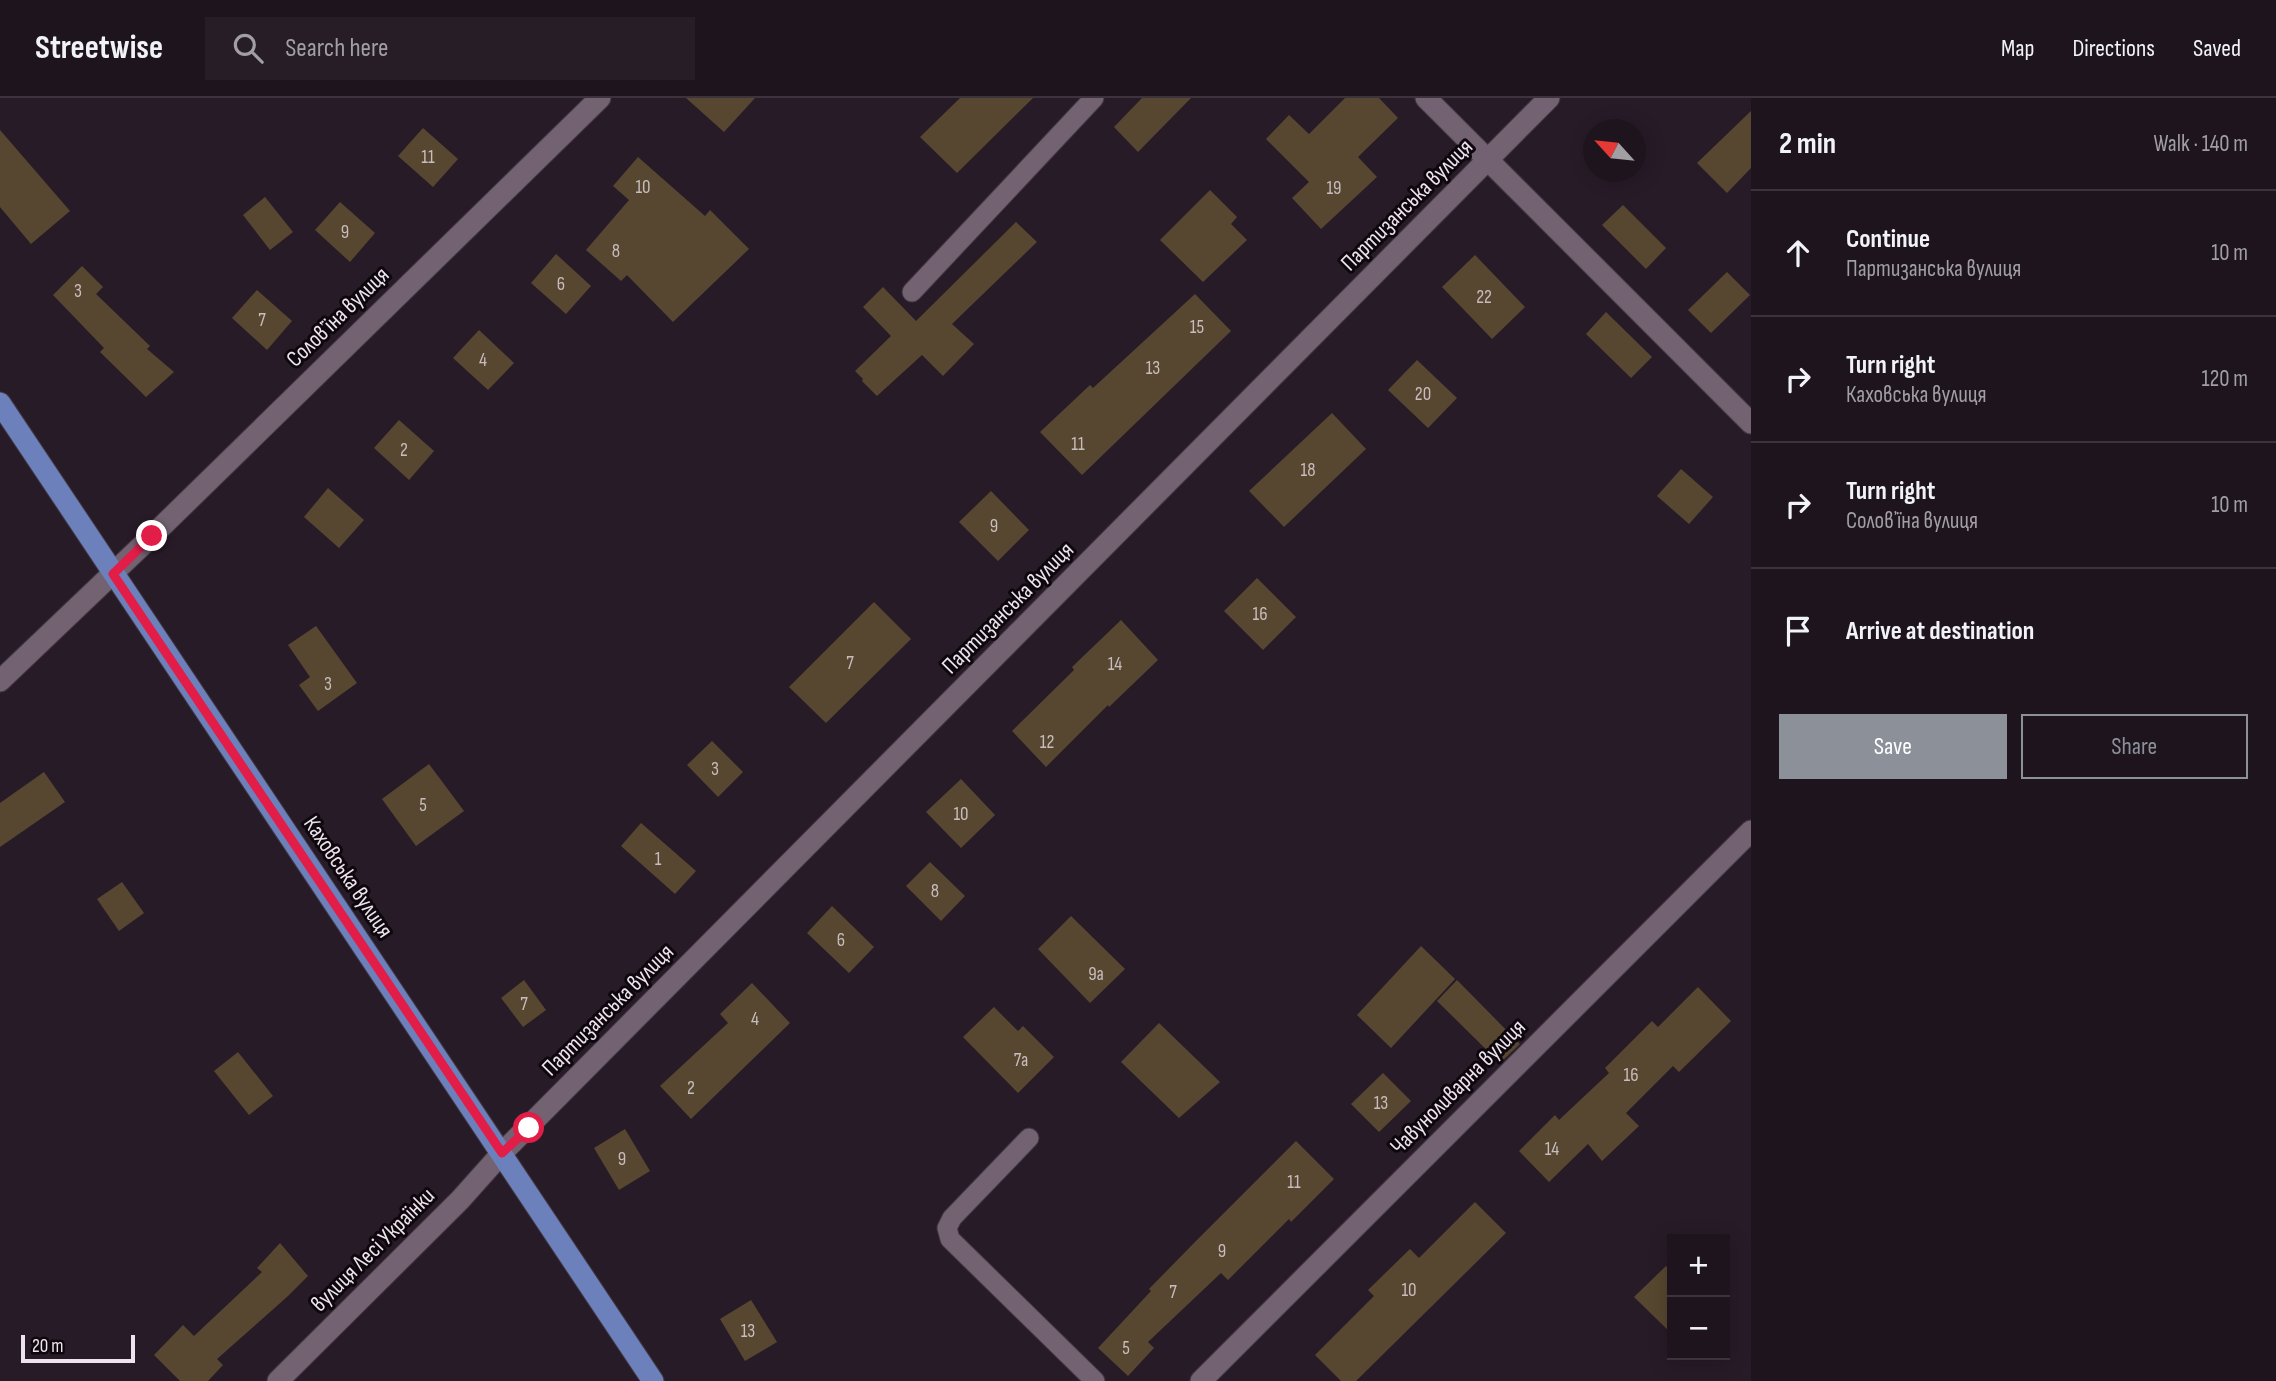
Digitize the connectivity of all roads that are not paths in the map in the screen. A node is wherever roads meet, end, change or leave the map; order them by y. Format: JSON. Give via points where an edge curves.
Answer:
{"nodes":[{"id":1,"x":600,"y":98,"type":"edge"},
{"id":2,"x":1094,"y":98,"type":"edge"},
{"id":3,"x":1426,"y":98,"type":"edge"},
{"id":4,"x":1549,"y":98,"type":"edge"},
{"id":5,"x":1489,"y":160,"type":"junction"},
{"id":6,"x":912,"y":292,"type":"dead end"},
{"id":7,"x":0,"y":403,"type":"edge"},
{"id":8,"x":1751,"y":424,"type":"edge"},
{"id":9,"x":113,"y":574,"type":"junction"},
{"id":10,"x":0,"y":681,"type":"edge"},
{"id":11,"x":1751,"y":831,"type":"edge"},
{"id":12,"x":1029,"y":1138,"type":"dead end"},
{"id":13,"x":502,"y":1153,"type":"junction"},
{"id":14,"x":278,"y":1381,"type":"edge"},
{"id":15,"x":653,"y":1381,"type":"edge"},
{"id":16,"x":1095,"y":1381,"type":"edge"},
{"id":17,"x":1201,"y":1381,"type":"edge"}],
"edges":[{"from":1,"to":9,"type":"street","name":"Соловʼїна вулиця"},
{"from":2,"to":6,"type":"lane"},
{"from":3,"to":5,"type":"street"},
{"from":4,"to":5,"type":"street","name":"Партизанська вулиця"},
{"from":5,"to":8,"type":"street"},
{"from":5,"to":13,"type":"street","name":"Партизанська вулиця"},
{"from":7,"to":9,"type":"main road","name":"Каховська вулиця"},
{"from":9,"to":10,"type":"street","name":"Соловʼїна вулиця"},
{"from":9,"to":13,"type":"main road","name":"Каховська вулиця"},
{"from":11,"to":17,"type":"street","name":"Чавуноливарна вулиця"},
{"from":12,"to":16,"type":"lane","via":[[952,1217],[947,1228],[950,1239]]},
{"from":13,"to":14,"type":"street","name":"вулиця Лесі Українки"},
{"from":13,"to":15,"type":"main road","name":"Каховська вулиця"}]}
